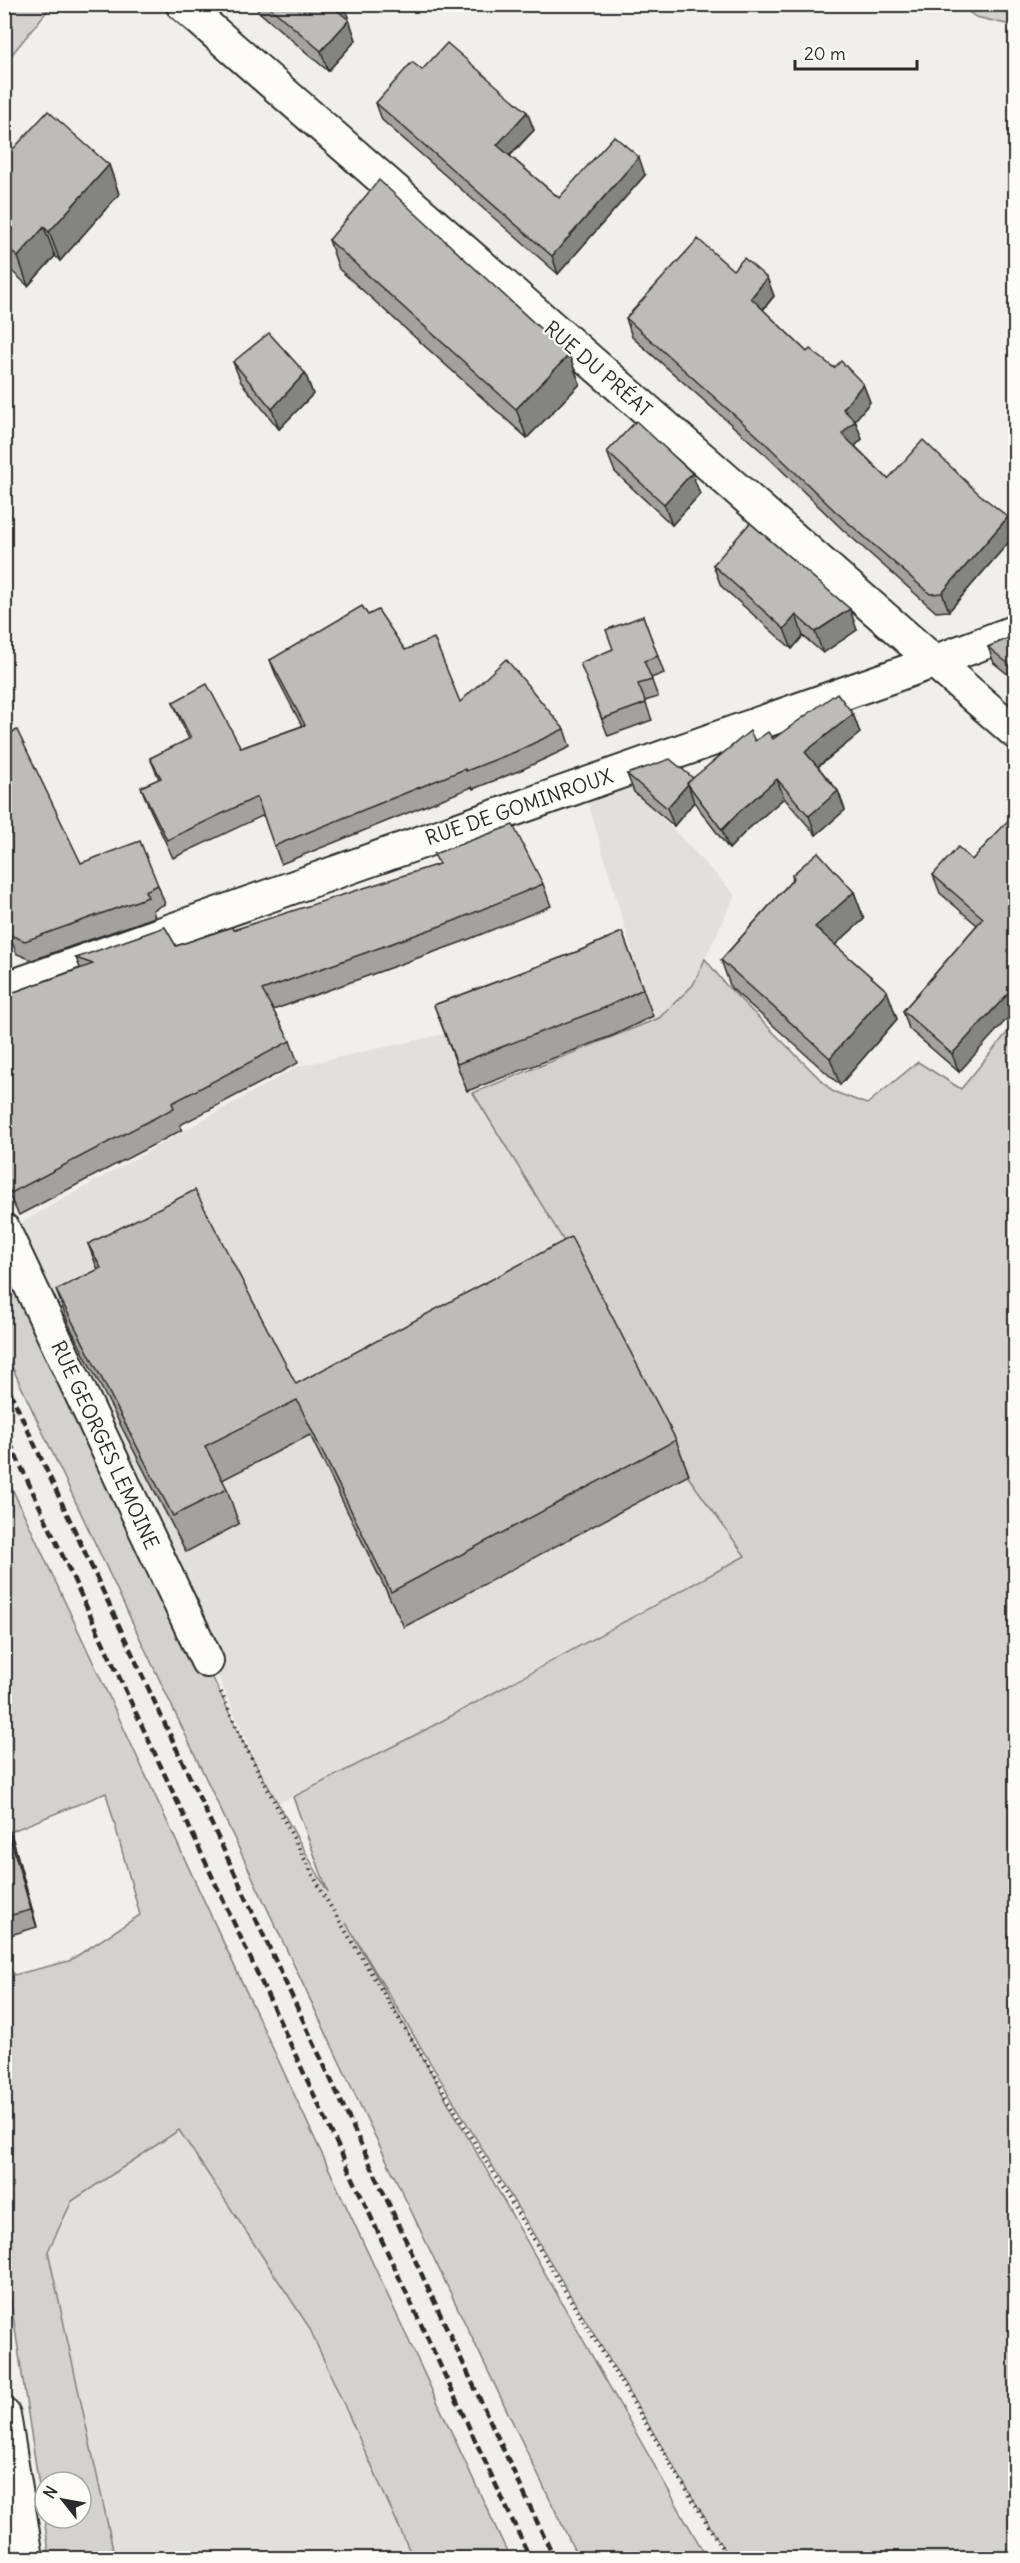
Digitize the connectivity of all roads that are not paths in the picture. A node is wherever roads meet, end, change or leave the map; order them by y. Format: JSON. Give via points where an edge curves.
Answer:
{"nodes":[{"id":1,"x":182,"y":4,"type":"edge"},
{"id":2,"x":1016,"y":631,"type":"edge"},
{"id":3,"x":933,"y":662,"type":"junction"},
{"id":4,"x":1016,"y":733,"type":"edge"},
{"id":5,"x":13,"y":985,"type":"edge"},
{"id":6,"x":4,"y":1230,"type":"edge"},
{"id":7,"x":207,"y":1661,"type":"road end"},
{"id":8,"x":4,"y":2415,"type":"edge"},
{"id":9,"x":27,"y":2559,"type":"edge"}],
"edges":[{"from":1,"to":3,"type":"street","name":"RUE DU PRÉAT"},
{"from":2,"to":3,"type":"street","name":"RUE DE GOMINROUX"},
{"from":3,"to":4,"type":"street","name":"RUE DU PRÉAT"},
{"from":3,"to":5,"type":"street","name":"RUE DE GOMINROUX"},
{"from":6,"to":7,"type":"street","name":"RUE GEORGES LEMOINE"},
{"from":8,"to":9,"type":"street"}]}
